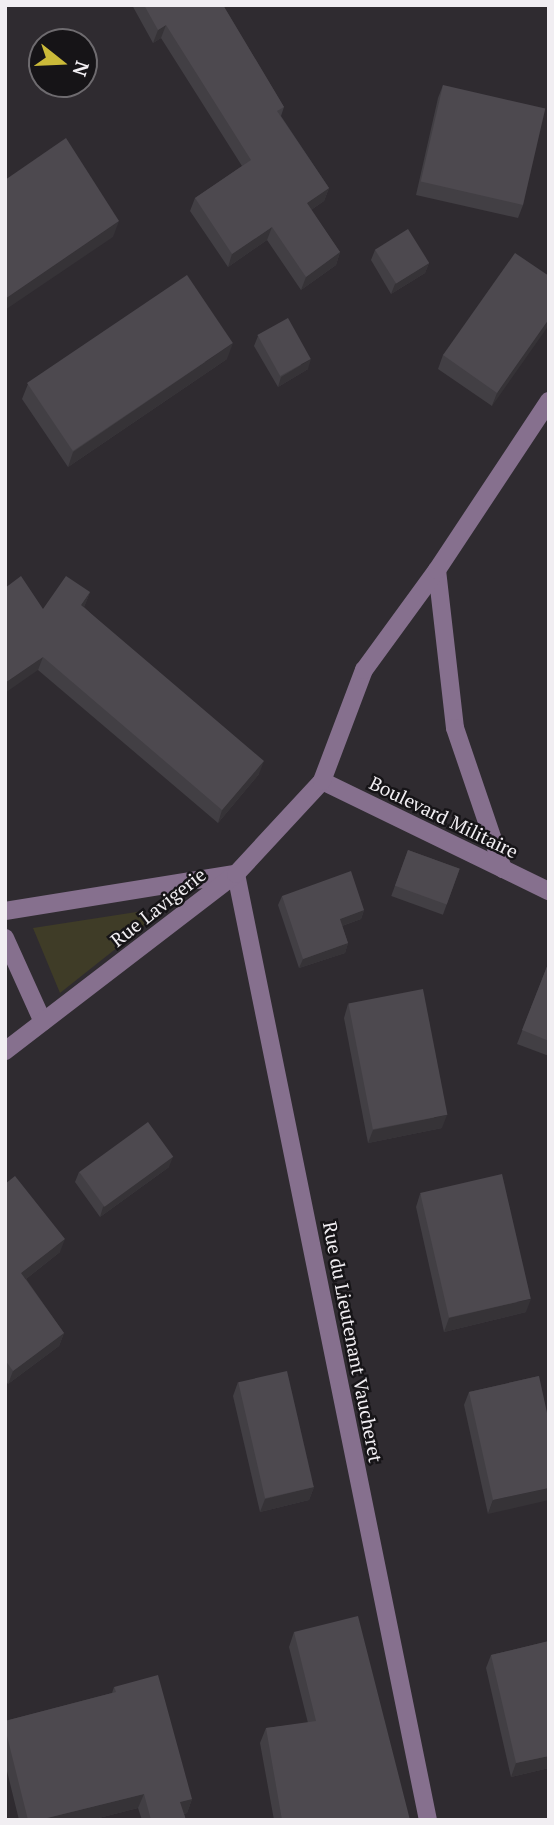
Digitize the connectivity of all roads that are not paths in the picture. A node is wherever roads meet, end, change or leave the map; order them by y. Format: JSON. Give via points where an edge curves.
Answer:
{"nodes":[{"id":1,"x":549,"y":401,"type":"edge"},
{"id":2,"x":437,"y":570,"type":"junction"},
{"id":3,"x":322,"y":782,"type":"junction"},
{"id":4,"x":503,"y":869,"type":"junction"},
{"id":5,"x":236,"y":874,"type":"junction"},
{"id":6,"x":549,"y":891,"type":"edge"},
{"id":7,"x":5,"y":911,"type":"edge"},
{"id":8,"x":5,"y":938,"type":"edge"},
{"id":9,"x":43,"y":1022,"type":"junction"},
{"id":10,"x":5,"y":1051,"type":"edge"},
{"id":11,"x":428,"y":1820,"type":"edge"}],
"edges":[{"from":1,"to":2,"type":"street"},
{"from":2,"to":3,"type":"street","via":[[364,670]]},
{"from":2,"to":4,"type":"street","via":[[455,728]]},
{"from":3,"to":4,"type":"street","name":"Boulevard Militaire"},
{"from":3,"to":5,"type":"street","name":"Rue Lavigerie"},
{"from":4,"to":6,"type":"street","name":"Boulevard Militaire"},
{"from":5,"to":7,"type":"street"},
{"from":5,"to":9,"type":"street","name":"Rue Lavigerie"},
{"from":5,"to":11,"type":"street","name":"Rue du Lieutenant Vaucheret"},
{"from":8,"to":9,"type":"street"},
{"from":9,"to":10,"type":"street","name":"Rue Lavigerie"}]}
